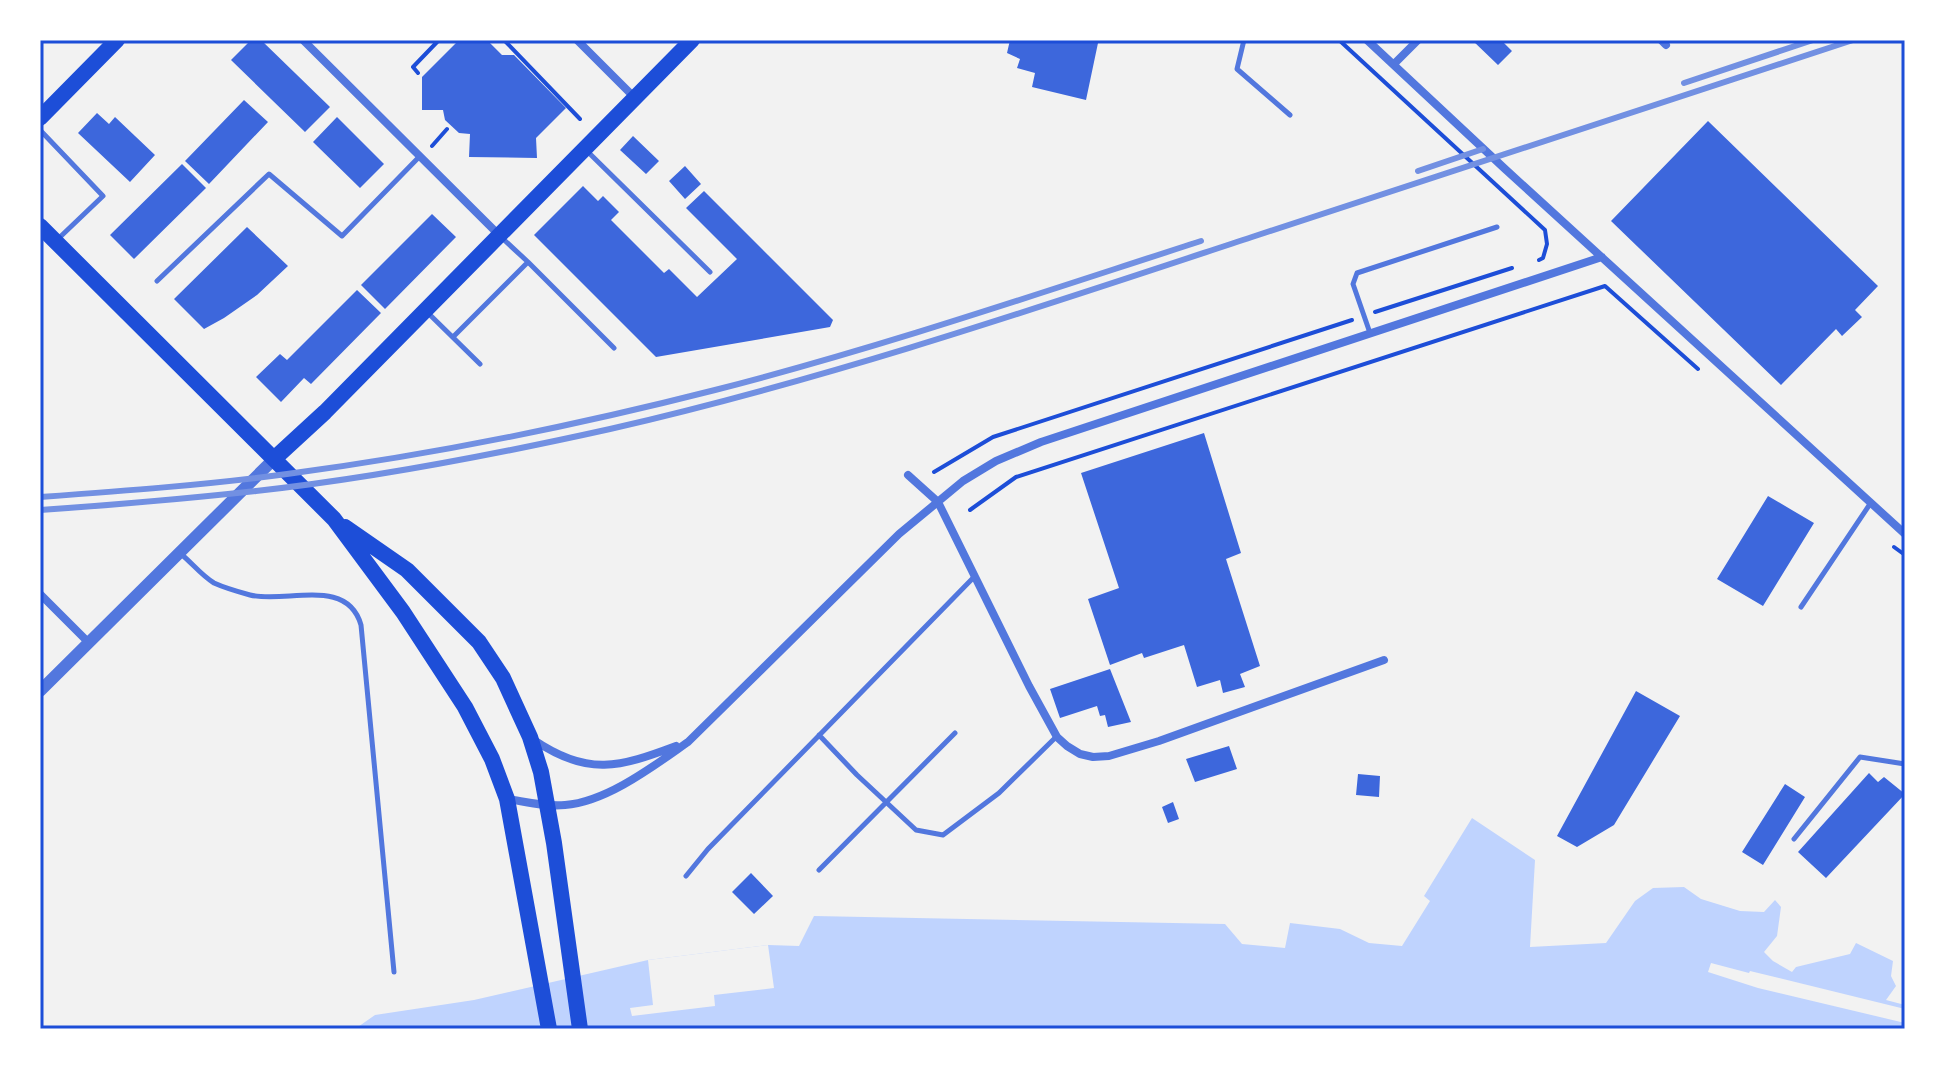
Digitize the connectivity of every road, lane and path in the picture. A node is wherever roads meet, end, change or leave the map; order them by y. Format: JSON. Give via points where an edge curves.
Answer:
{"nodes":[{"id":1,"x":117,"y":40,"type":"edge"},
{"id":2,"x":303,"y":40,"type":"edge"},
{"id":3,"x":439,"y":40,"type":"edge"},
{"id":4,"x":504,"y":40,"type":"edge"},
{"id":5,"x":577,"y":40,"type":"edge"},
{"id":6,"x":692,"y":40,"type":"edge"},
{"id":7,"x":1244,"y":40,"type":"edge"},
{"id":8,"x":1339,"y":40,"type":"edge"},
{"id":9,"x":1367,"y":40,"type":"edge"},
{"id":10,"x":1418,"y":40,"type":"edge"},
{"id":11,"x":1394,"y":64,"type":"junction"},
{"id":12,"x":418,"y":73,"type":"dead end"},
{"id":13,"x":635,"y":98,"type":"junction"},
{"id":14,"x":1290,"y":115,"type":"dead end"},
{"id":15,"x":40,"y":118,"type":"edge"},
{"id":16,"x":580,"y":119,"type":"dead end"},
{"id":17,"x":447,"y":129,"type":"dead end"},
{"id":18,"x":40,"y":130,"type":"edge"},
{"id":19,"x":432,"y":146,"type":"dead end"},
{"id":20,"x":585,"y":149,"type":"junction"},
{"id":21,"x":421,"y":155,"type":"junction"},
{"id":22,"x":40,"y":226,"type":"edge"},
{"id":23,"x":1497,"y":227,"type":"dead end"},
{"id":24,"x":500,"y":235,"type":"junction"},
{"id":25,"x":55,"y":242,"type":"junction"},
{"id":26,"x":1602,"y":257,"type":"junction"},
{"id":27,"x":528,"y":262,"type":"junction"},
{"id":28,"x":1528,"y":263,"type":"dead end"},
{"id":29,"x":1513,"y":268,"type":"dead end"},
{"id":30,"x":710,"y":272,"type":"dead end"},
{"id":31,"x":157,"y":281,"type":"dead end"},
{"id":32,"x":425,"y":310,"type":"junction"},
{"id":33,"x":1364,"y":316,"type":"junction"},
{"id":34,"x":1371,"y":333,"type":"junction"},
{"id":35,"x":453,"y":337,"type":"junction"},
{"id":36,"x":614,"y":348,"type":"dead end"},
{"id":37,"x":480,"y":364,"type":"dead end"},
{"id":38,"x":1700,"y":370,"type":"dead end"},
{"id":39,"x":275,"y":458,"type":"junction"},
{"id":40,"x":934,"y":472,"type":"dead end"},
{"id":41,"x":908,"y":475,"type":"dead end"},
{"id":42,"x":938,"y":502,"type":"junction"},
{"id":43,"x":1870,"y":504,"type":"junction"},
{"id":44,"x":970,"y":510,"type":"dead end"},
{"id":45,"x":334,"y":519,"type":"junction"},
{"id":46,"x":1905,"y":534,"type":"edge"},
{"id":47,"x":1893,"y":547,"type":"dead end"},
{"id":48,"x":181,"y":553,"type":"junction"},
{"id":49,"x":1905,"y":555,"type":"edge"},
{"id":50,"x":975,"y":576,"type":"junction"},
{"id":51,"x":40,"y":594,"type":"edge"},
{"id":52,"x":1801,"y":607,"type":"dead end"},
{"id":53,"x":88,"y":642,"type":"junction"},
{"id":54,"x":1384,"y":660,"type":"dead end"},
{"id":55,"x":40,"y":691,"type":"edge"},
{"id":56,"x":955,"y":733,"type":"dead end"},
{"id":57,"x":819,"y":735,"type":"junction"},
{"id":58,"x":530,"y":737,"type":"junction"},
{"id":59,"x":1057,"y":737,"type":"junction"},
{"id":60,"x":688,"y":742,"type":"junction"},
{"id":61,"x":1905,"y":764,"type":"edge"},
{"id":62,"x":507,"y":799,"type":"junction"},
{"id":63,"x":886,"y":802,"type":"junction"},
{"id":64,"x":547,"y":805,"type":"junction"},
{"id":65,"x":1794,"y":839,"type":"dead end"},
{"id":66,"x":819,"y":870,"type":"dead end"},
{"id":67,"x":686,"y":876,"type":"dead end"},
{"id":68,"x":394,"y":972,"type":"dead end"},
{"id":69,"x":549,"y":1029,"type":"edge"},
{"id":70,"x":580,"y":1029,"type":"edge"}],
"edges":[{"from":1,"to":15,"type":"main road"},
{"from":2,"to":21,"type":"street"},
{"from":3,"to":12,"type":"path","via":[[413,67]]},
{"from":4,"to":16,"type":"path"},
{"from":5,"to":13,"type":"street"},
{"from":6,"to":13,"type":"main road"},
{"from":7,"to":14,"type":"lane","via":[[1237,69]]},
{"from":8,"to":28,"type":"path","via":[[1545,230],[1543,258]]},
{"from":9,"to":11,"type":"street"},
{"from":10,"to":11,"type":"street"},
{"from":11,"to":26,"type":"street"},
{"from":13,"to":20,"type":"main road"},
{"from":17,"to":19,"type":"path"},
{"from":18,"to":25,"type":"lane","via":[[103,196]]},
{"from":20,"to":24,"type":"main road"},
{"from":20,"to":30,"type":"lane"},
{"from":21,"to":24,"type":"street"},
{"from":21,"to":31,"type":"lane","via":[[342,236],[269,174]]},
{"from":22,"to":25,"type":"main road"},
{"from":23,"to":33,"type":"lane","via":[[1357,273],[1353,284]]},
{"from":24,"to":27,"type":"lane"},
{"from":24,"to":32,"type":"main road"},
{"from":25,"to":39,"type":"main road"},
{"from":26,"to":34,"type":"street"},
{"from":26,"to":43,"type":"street"},
{"from":27,"to":35,"type":"lane"},
{"from":27,"to":36,"type":"lane"},
{"from":29,"to":33,"type":"path"},
{"from":32,"to":35,"type":"lane"},
{"from":32,"to":39,"type":"main road"},
{"from":33,"to":34,"type":"lane"},
{"from":33,"to":40,"type":"path","via":[[993,437]]},
{"from":34,"to":42,"type":"street","via":[[1041,442],[996,461]]},
{"from":35,"to":37,"type":"lane"},
{"from":38,"to":44,"type":"path","via":[[1605,286],[1016,477]]},
{"from":39,"to":45,"type":"main road"},
{"from":39,"to":48,"type":"street"},
{"from":41,"to":42,"type":"street"},
{"from":42,"to":50,"type":"street"},
{"from":42,"to":60,"type":"street"},
{"from":43,"to":46,"type":"street"},
{"from":43,"to":52,"type":"lane"},
{"from":45,"to":58,"type":"main road","via":[[407,570],[479,642],[503,678]]},
{"from":45,"to":62,"type":"main road","via":[[465,707]]},
{"from":47,"to":49,"type":"path"},
{"from":48,"to":53,"type":"street"},
{"from":48,"to":68,"type":"lane","via":[[212,582],[234,590],[253,596],[326,595],[342,600],[359,616]]},
{"from":50,"to":57,"type":"lane"},
{"from":50,"to":59,"type":"street"},
{"from":51,"to":53,"type":"street"},
{"from":53,"to":55,"type":"street"},
{"from":54,"to":59,"type":"street","via":[[1109,756],[1080,754]]},
{"from":56,"to":63,"type":"lane"},
{"from":57,"to":63,"type":"lane"},
{"from":57,"to":67,"type":"lane"},
{"from":58,"to":60,"type":"street","via":[[561,755],[605,765]]},
{"from":58,"to":64,"type":"main road"},
{"from":59,"to":63,"type":"lane","via":[[999,793],[943,835],[916,830]]},
{"from":60,"to":64,"type":"street","via":[[613,789],[567,805]]},
{"from":61,"to":65,"type":"lane","via":[[1860,757]]},
{"from":62,"to":64,"type":"street"},
{"from":62,"to":69,"type":"main road"},
{"from":63,"to":66,"type":"lane"},
{"from":64,"to":70,"type":"main road"}]}
